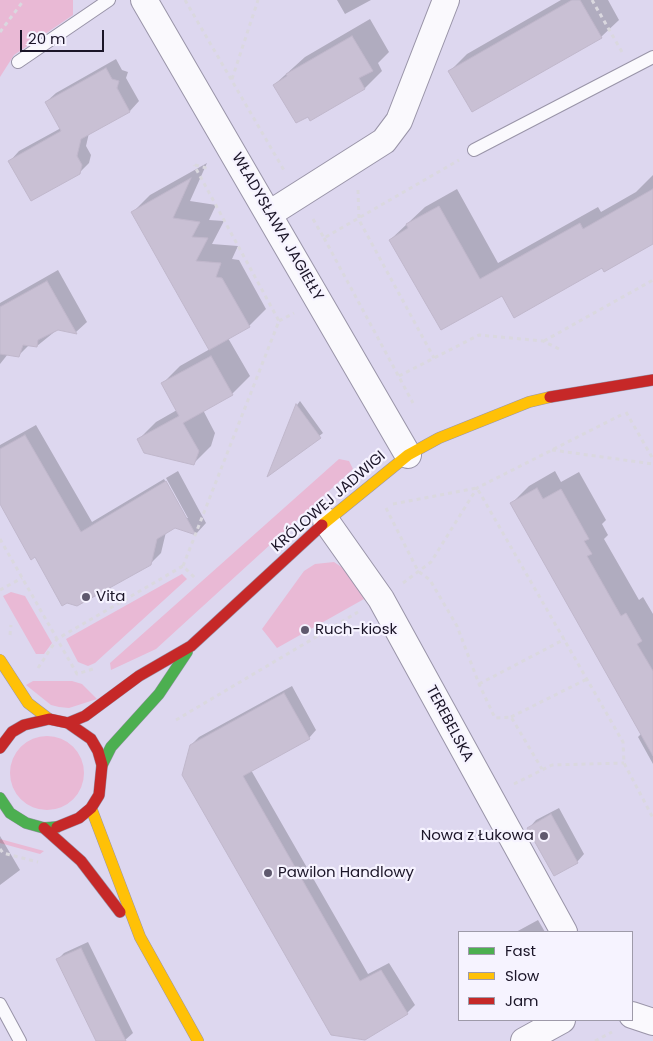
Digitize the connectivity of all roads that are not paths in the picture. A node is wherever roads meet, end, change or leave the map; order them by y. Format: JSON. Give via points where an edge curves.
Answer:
{"nodes":[{"id":1,"x":109,"y":0,"type":"edge"},
{"id":2,"x":144,"y":0,"type":"edge"},
{"id":3,"x":446,"y":0,"type":"edge"},
{"id":4,"x":653,"y":57,"type":"edge"},
{"id":5,"x":18,"y":62,"type":"dead end"},
{"id":6,"x":474,"y":150,"type":"road end"},
{"id":7,"x":270,"y":214,"type":"junction"},
{"id":8,"x":653,"y":380,"type":"edge"},
{"id":9,"x":408,"y":455,"type":"junction"},
{"id":10,"x":326,"y":521,"type":"junction"},
{"id":11,"x":191,"y":646,"type":"junction"},
{"id":12,"x":0,"y":660,"type":"edge"},
{"id":13,"x":49,"y":719,"type":"junction"},
{"id":14,"x":68,"y":723,"type":"junction"},
{"id":15,"x":0,"y":727,"type":"edge"},
{"id":16,"x":1,"y":746,"type":"edge"},
{"id":17,"x":102,"y":765,"type":"junction"},
{"id":18,"x":0,"y":798,"type":"edge"},
{"id":19,"x":91,"y":808,"type":"junction"},
{"id":20,"x":5,"y":814,"type":"edge"},
{"id":21,"x":44,"y":828,"type":"junction"},
{"id":22,"x":563,"y":931,"type":"edge"},
{"id":23,"x":140,"y":937,"type":"junction"},
{"id":24,"x":0,"y":1004,"type":"edge"},
{"id":25,"x":633,"y":1016,"type":"edge"},
{"id":26,"x":560,"y":1021,"type":"edge"},
{"id":27,"x":653,"y":1022,"type":"edge"},
{"id":28,"x":20,"y":1041,"type":"edge"},
{"id":29,"x":198,"y":1041,"type":"edge"},
{"id":30,"x":524,"y":1041,"type":"edge"}],
"edges":[{"from":1,"to":5,"type":"lane"},
{"from":2,"to":7,"type":"street","name":"WŁADYSŁAWA JAGIEŁŁY"},
{"from":3,"to":7,"type":"street","via":[[399,121],[384,141]]},
{"from":4,"to":6,"type":"lane"},
{"from":7,"to":9,"type":"street","name":"WŁADYSŁAWA JAGIEŁŁY"},
{"from":8,"to":9,"type":"street","name":"KRÓLOWEJ JADWIGI","via":[[529,402],[448,434]]},
{"from":9,"to":10,"type":"street","name":"KRÓLOWEJ JADWIGI"},
{"from":10,"to":11,"type":"street","name":"KRÓLOWEJ JADWIGI"},
{"from":10,"to":22,"type":"street","name":"TEREBELSKA","via":[[381,599]]},
{"from":11,"to":14,"type":"street","name":"KRÓLOWEJ JADWIGI","via":[[139,676],[85,716]]},
{"from":11,"to":17,"type":"street","name":"KRÓLOWEJ JADWIGI","via":[[159,694],[110,747]]},
{"from":12,"to":13,"type":"street","via":[[28,703]]},
{"from":13,"to":14,"type":"street"},
{"from":13,"to":16,"type":"street","via":[[24,725],[12,732]]},
{"from":14,"to":17,"type":"street","via":[[91,739]]},
{"from":15,"to":16,"type":"street"},
{"from":17,"to":19,"type":"street","via":[[99,795]]},
{"from":18,"to":20,"type":"street"},
{"from":19,"to":21,"type":"street","via":[[62,826]]},
{"from":19,"to":23,"type":"street"},
{"from":20,"to":21,"type":"street"},
{"from":21,"to":23,"type":"street","via":[[81,861]]},
{"from":23,"to":29,"type":"street"},
{"from":24,"to":28,"type":"lane"},
{"from":25,"to":27,"type":"street"},
{"from":26,"to":30,"type":"street"}]}
